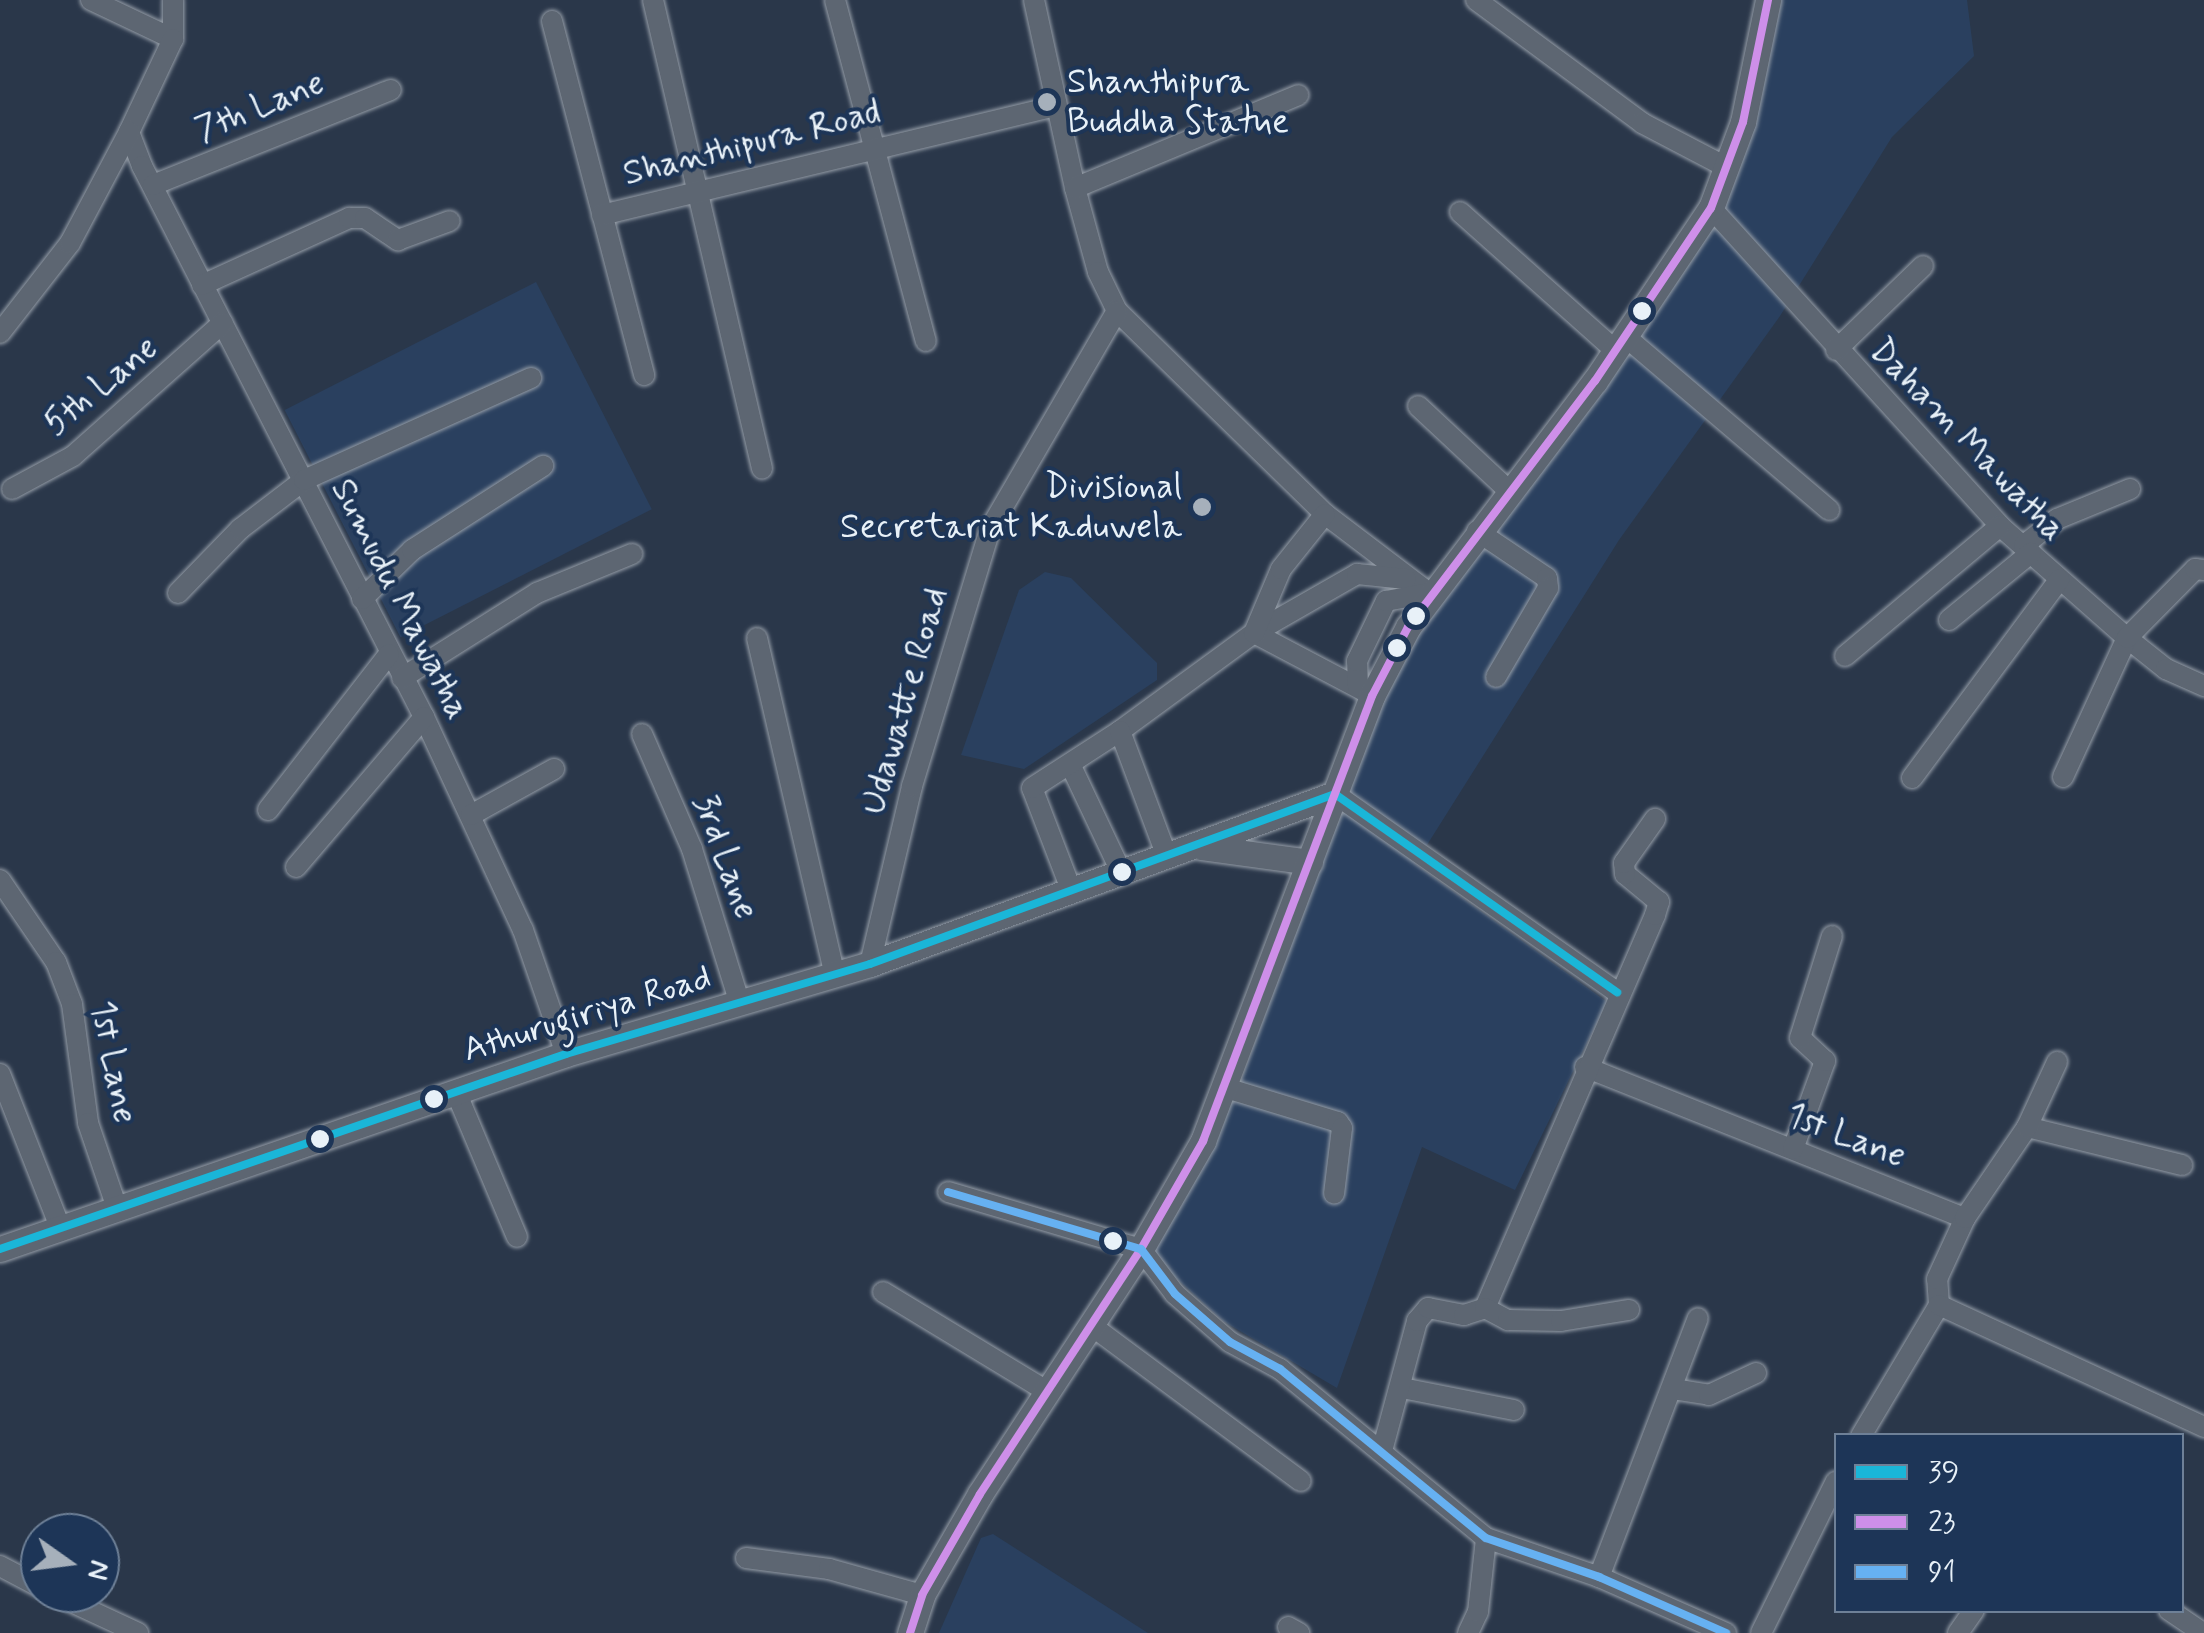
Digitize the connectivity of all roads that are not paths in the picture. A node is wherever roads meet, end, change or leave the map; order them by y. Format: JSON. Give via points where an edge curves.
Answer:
{"nodes":[{"id":1,"x":91,"y":0,"type":"edge"},
{"id":2,"x":173,"y":0,"type":"edge"},
{"id":3,"x":653,"y":0,"type":"edge"},
{"id":4,"x":836,"y":0,"type":"edge"},
{"id":5,"x":1034,"y":0,"type":"edge"},
{"id":6,"x":1476,"y":0,"type":"edge"},
{"id":7,"x":1768,"y":0,"type":"edge"},
{"id":8,"x":552,"y":22,"type":"dead end"},
{"id":9,"x":173,"y":39,"type":"junction"},
{"id":10,"x":391,"y":90,"type":"dead end"},
{"id":11,"x":1298,"y":94,"type":"dead end"},
{"id":12,"x":1056,"y":106,"type":"junction"},
{"id":13,"x":129,"y":132,"type":"junction"},
{"id":14,"x":874,"y":145,"type":"junction"},
{"id":15,"x":1728,"y":168,"type":"junction"},
{"id":16,"x":153,"y":185,"type":"junction"},
{"id":17,"x":1075,"y":188,"type":"junction"},
{"id":18,"x":700,"y":190,"type":"junction"},
{"id":19,"x":1711,"y":208,"type":"junction"},
{"id":20,"x":1460,"y":212,"type":"dead end"},
{"id":21,"x":602,"y":215,"type":"junction"},
{"id":22,"x":450,"y":222,"type":"dead end"},
{"id":23,"x":1923,"y":266,"type":"dead end"},
{"id":24,"x":202,"y":285,"type":"junction"},
{"id":25,"x":1117,"y":311,"type":"junction"},
{"id":26,"x":223,"y":323,"type":"junction"},
{"id":27,"x":0,"y":333,"type":"edge"},
{"id":28,"x":926,"y":341,"type":"dead end"},
{"id":29,"x":1621,"y":344,"type":"junction"},
{"id":30,"x":1836,"y":350,"type":"junction"},
{"id":31,"x":644,"y":375,"type":"dead end"},
{"id":32,"x":531,"y":378,"type":"dead end"},
{"id":33,"x":1418,"y":406,"type":"dead end"},
{"id":34,"x":543,"y":466,"type":"dead end"},
{"id":35,"x":762,"y":469,"type":"dead end"},
{"id":36,"x":304,"y":480,"type":"junction"},
{"id":37,"x":12,"y":489,"type":"dead end"},
{"id":38,"x":2130,"y":489,"type":"dead end"},
{"id":39,"x":1509,"y":491,"type":"junction"},
{"id":40,"x":1829,"y":510,"type":"dead end"},
{"id":41,"x":1325,"y":514,"type":"junction"},
{"id":42,"x":2000,"y":526,"type":"junction"},
{"id":43,"x":1477,"y":532,"type":"junction"},
{"id":44,"x":2027,"y":549,"type":"junction"},
{"id":45,"x":632,"y":554,"type":"dead end"},
{"id":46,"x":2204,"y":570,"type":"edge"},
{"id":47,"x":2059,"y":580,"type":"junction"},
{"id":48,"x":1421,"y":587,"type":"junction"},
{"id":49,"x":178,"y":593,"type":"dead end"},
{"id":50,"x":362,"y":599,"type":"junction"},
{"id":51,"x":1949,"y":620,"type":"dead end"},
{"id":52,"x":1254,"y":633,"type":"junction"},
{"id":53,"x":758,"y":638,"type":"dead end"},
{"id":54,"x":2128,"y":638,"type":"junction"},
{"id":55,"x":389,"y":654,"type":"junction"},
{"id":56,"x":1845,"y":656,"type":"dead end"},
{"id":57,"x":402,"y":678,"type":"junction"},
{"id":58,"x":1496,"y":678,"type":"dead end"},
{"id":59,"x":2204,"y":686,"type":"edge"},
{"id":60,"x":1365,"y":691,"type":"junction"},
{"id":61,"x":424,"y":717,"type":"junction"},
{"id":62,"x":1120,"y":731,"type":"junction"},
{"id":63,"x":642,"y":734,"type":"dead end"},
{"id":64,"x":1071,"y":766,"type":"junction"},
{"id":65,"x":554,"y":769,"type":"dead end"},
{"id":66,"x":2063,"y":777,"type":"dead end"},
{"id":67,"x":1912,"y":778,"type":"dead end"},
{"id":68,"x":1335,"y":794,"type":"junction"},
{"id":69,"x":268,"y":810,"type":"dead end"},
{"id":70,"x":471,"y":815,"type":"junction"},
{"id":71,"x":1655,"y":819,"type":"dead end"},
{"id":72,"x":1195,"y":846,"type":"junction"},
{"id":73,"x":1167,"y":858,"type":"junction"},
{"id":74,"x":1310,"y":862,"type":"junction"},
{"id":75,"x":296,"y":867,"type":"dead end"},
{"id":76,"x":1122,"y":874,"type":"junction"},
{"id":77,"x":0,"y":880,"type":"edge"},
{"id":78,"x":1072,"y":892,"type":"junction"},
{"id":79,"x":1832,"y":936,"type":"dead end"},
{"id":80,"x":870,"y":964,"type":"junction"},
{"id":81,"x":835,"y":975,"type":"junction"},
{"id":82,"x":1616,"y":992,"type":"junction"},
{"id":83,"x":740,"y":1004,"type":"junction"},
{"id":84,"x":566,"y":1054,"type":"junction"},
{"id":85,"x":2058,"y":1062,"type":"dead end"},
{"id":86,"x":1585,"y":1067,"type":"junction"},
{"id":87,"x":0,"y":1074,"type":"edge"},
{"id":88,"x":1226,"y":1088,"type":"junction"},
{"id":89,"x":456,"y":1092,"type":"junction"},
{"id":90,"x":2027,"y":1127,"type":"junction"},
{"id":91,"x":1793,"y":1149,"type":"junction"},
{"id":92,"x":2182,"y":1165,"type":"dead end"},
{"id":93,"x":948,"y":1192,"type":"dead end"},
{"id":94,"x":1334,"y":1194,"type":"dead end"},
{"id":95,"x":118,"y":1211,"type":"junction"},
{"id":96,"x":1964,"y":1218,"type":"junction"},
{"id":97,"x":61,"y":1230,"type":"junction"},
{"id":98,"x":517,"y":1238,"type":"dead end"},
{"id":99,"x":0,"y":1249,"type":"edge"},
{"id":100,"x":1141,"y":1249,"type":"junction"},
{"id":101,"x":883,"y":1292,"type":"dead end"},
{"id":102,"x":1939,"y":1305,"type":"junction"},
{"id":103,"x":1485,"y":1308,"type":"junction"},
{"id":104,"x":1629,"y":1310,"type":"dead end"},
{"id":105,"x":1698,"y":1318,"type":"dead end"},
{"id":106,"x":1092,"y":1326,"type":"junction"},
{"id":107,"x":1756,"y":1373,"type":"dead end"},
{"id":108,"x":1402,"y":1388,"type":"junction"},
{"id":109,"x":1673,"y":1389,"type":"junction"},
{"id":110,"x":1048,"y":1392,"type":"junction"},
{"id":111,"x":1514,"y":1410,"type":"dead end"},
{"id":112,"x":2204,"y":1427,"type":"edge"},
{"id":113,"x":1863,"y":1433,"type":"edge"},
{"id":114,"x":1382,"y":1451,"type":"junction"},
{"id":115,"x":1302,"y":1481,"type":"dead end"},
{"id":116,"x":1834,"y":1485,"type":"edge"},
{"id":117,"x":1486,"y":1538,"type":"junction"},
{"id":118,"x":746,"y":1558,"type":"dead end"},
{"id":119,"x":1599,"y":1577,"type":"junction"},
{"id":120,"x":922,"y":1595,"type":"junction"},
{"id":121,"x":95,"y":1613,"type":"edge"},
{"id":122,"x":2173,"y":1613,"type":"edge"},
{"id":123,"x":138,"y":1633,"type":"edge"},
{"id":124,"x":910,"y":1633,"type":"edge"},
{"id":125,"x":1468,"y":1633,"type":"edge"},
{"id":126,"x":1726,"y":1633,"type":"edge"},
{"id":127,"x":1761,"y":1633,"type":"edge"},
{"id":128,"x":2203,"y":1633,"type":"edge"}],
"edges":[{"from":1,"to":9,"type":"street"},
{"from":2,"to":9,"type":"street"},
{"from":3,"to":18,"type":"street"},
{"from":4,"to":14,"type":"street"},
{"from":5,"to":12,"type":"street"},
{"from":6,"to":15,"type":"street","via":[[1642,123]]},
{"from":7,"to":15,"type":"main road","via":[[1755,77]]},
{"from":8,"to":21,"type":"street","name":"Shanthipura Road"},
{"from":9,"to":13,"type":"street"},
{"from":10,"to":16,"type":"street","name":"7th Lane"},
{"from":11,"to":17,"type":"street"},
{"from":12,"to":14,"type":"street","name":"Shanthipura Road"},
{"from":12,"to":17,"type":"street"},
{"from":13,"to":16,"type":"street","name":"Sumudu Mawatha"},
{"from":13,"to":27,"type":"street","via":[[70,243]]},
{"from":14,"to":18,"type":"street","name":"Shanthipura Road"},
{"from":14,"to":28,"type":"street"},
{"from":15,"to":19,"type":"main road"},
{"from":16,"to":24,"type":"street","name":"Sumudu Mawatha"},
{"from":17,"to":25,"type":"street","via":[[1098,272]]},
{"from":18,"to":21,"type":"street","name":"Shanthipura Road"},
{"from":18,"to":35,"type":"street"},
{"from":19,"to":29,"type":"main road"},
{"from":19,"to":30,"type":"street","name":"Daham Mawatha"},
{"from":20,"to":29,"type":"street"},
{"from":21,"to":31,"type":"street"},
{"from":22,"to":24,"type":"street","via":[[398,240],[364,218],[349,218]]},
{"from":23,"to":30,"type":"street"},
{"from":24,"to":26,"type":"street","name":"Sumudu Mawatha"},
{"from":25,"to":41,"type":"street"},
{"from":25,"to":80,"type":"street","name":"Udawatte Road","via":[[990,528],[912,786]]},
{"from":26,"to":36,"type":"street","name":"Sumudu Mawatha"},
{"from":26,"to":37,"type":"street","name":"5th Lane","via":[[72,456]]},
{"from":29,"to":39,"type":"main road"},
{"from":29,"to":40,"type":"street"},
{"from":30,"to":42,"type":"street","name":"Daham Mawatha"},
{"from":32,"to":36,"type":"street"},
{"from":33,"to":39,"type":"street"},
{"from":34,"to":50,"type":"street","via":[[412,550]]},
{"from":36,"to":49,"type":"street","via":[[250,520]]},
{"from":36,"to":50,"type":"street","name":"Sumudu Mawatha"},
{"from":38,"to":44,"type":"street","via":[[2057,519]]},
{"from":39,"to":43,"type":"main road"},
{"from":41,"to":48,"type":"street"},
{"from":41,"to":52,"type":"street","via":[[1281,569]]},
{"from":42,"to":44,"type":"street","name":"Daham Mawatha"},
{"from":42,"to":56,"type":"street"},
{"from":43,"to":48,"type":"main road"},
{"from":43,"to":58,"type":"street","via":[[1547,578],[1548,588]]},
{"from":44,"to":47,"type":"street","name":"Daham Mawatha"},
{"from":44,"to":51,"type":"street"},
{"from":45,"to":57,"type":"street","via":[[537,593]]},
{"from":46,"to":54,"type":"street","via":[[2196,569]]},
{"from":47,"to":54,"type":"street","name":"Daham Mawatha"},
{"from":47,"to":67,"type":"street"},
{"from":48,"to":52,"type":"street","via":[[1357,574]]},
{"from":48,"to":60,"type":"main road"},
{"from":50,"to":55,"type":"street","name":"Sumudu Mawatha"},
{"from":52,"to":60,"type":"street"},
{"from":52,"to":62,"type":"street"},
{"from":53,"to":81,"type":"street"},
{"from":54,"to":59,"type":"street","name":"Daham Mawatha","via":[[2166,669]]},
{"from":54,"to":66,"type":"street"},
{"from":55,"to":57,"type":"street","name":"Sumudu Mawatha"},
{"from":55,"to":69,"type":"street"},
{"from":57,"to":61,"type":"street","name":"Sumudu Mawatha"},
{"from":60,"to":68,"type":"main road"},
{"from":61,"to":70,"type":"street","name":"Sumudu Mawatha"},
{"from":61,"to":75,"type":"street"},
{"from":62,"to":64,"type":"street"},
{"from":62,"to":73,"type":"street"},
{"from":63,"to":83,"type":"street","name":"3rd Lane","via":[[692,849]]},
{"from":64,"to":76,"type":"street"},
{"from":64,"to":78,"type":"street","via":[[1032,788]]},
{"from":65,"to":70,"type":"street"},
{"from":68,"to":72,"type":"main road","name":"Athurugiriya Road"},
{"from":68,"to":74,"type":"main road"},
{"from":68,"to":82,"type":"street"},
{"from":70,"to":84,"type":"street","name":"Sumudu Mawatha"},
{"from":71,"to":82,"type":"street","via":[[1624,863],[1625,874],[1659,902]]},
{"from":72,"to":73,"type":"main road","name":"Athurugiriya Road"},
{"from":72,"to":74,"type":"main road"},
{"from":73,"to":76,"type":"main road","name":"Athurugiriya Road"},
{"from":74,"to":88,"type":"main road"},
{"from":76,"to":78,"type":"main road","name":"Athurugiriya Road"},
{"from":77,"to":95,"type":"street","name":"1st Lane","via":[[56,962],[72,1004],[88,1123]]},
{"from":78,"to":80,"type":"main road","name":"Athurugiriya Road"},
{"from":79,"to":91,"type":"street","via":[[1800,1038],[1825,1061]]},
{"from":80,"to":81,"type":"main road","name":"Athurugiriya Road"},
{"from":81,"to":83,"type":"main road","name":"Athurugiriya Road"},
{"from":82,"to":86,"type":"street"},
{"from":83,"to":84,"type":"main road","name":"Athurugiriya Road"},
{"from":84,"to":89,"type":"main road","name":"Athurugiriya Road"},
{"from":85,"to":90,"type":"street"},
{"from":86,"to":91,"type":"street","name":"1st Lane"},
{"from":86,"to":103,"type":"street"},
{"from":87,"to":97,"type":"street"},
{"from":88,"to":94,"type":"street","via":[[1338,1122]]},
{"from":88,"to":100,"type":"main road"},
{"from":89,"to":95,"type":"main road","name":"Athurugiriya Road"},
{"from":89,"to":98,"type":"street"},
{"from":90,"to":92,"type":"street"},
{"from":90,"to":96,"type":"street"},
{"from":91,"to":96,"type":"street","name":"1st Lane"},
{"from":93,"to":100,"type":"street"},
{"from":95,"to":97,"type":"main road","name":"Athurugiriya Road"},
{"from":96,"to":102,"type":"street","via":[[1937,1279]]},
{"from":97,"to":99,"type":"main road","name":"Athurugiriya Road"},
{"from":100,"to":106,"type":"main road"},
{"from":100,"to":114,"type":"street","via":[[1176,1294],[1230,1342],[1280,1369]]},
{"from":101,"to":110,"type":"street"},
{"from":102,"to":112,"type":"street"},
{"from":102,"to":113,"type":"street"},
{"from":103,"to":104,"type":"street","via":[[1508,1320],[1561,1322]]},
{"from":103,"to":108,"type":"street","via":[[1421,1313]]},
{"from":105,"to":109,"type":"street"},
{"from":106,"to":110,"type":"main road"},
{"from":106,"to":115,"type":"street"},
{"from":107,"to":109,"type":"street","via":[[1708,1394]]},
{"from":108,"to":111,"type":"street"},
{"from":108,"to":114,"type":"street"},
{"from":109,"to":119,"type":"street"},
{"from":110,"to":120,"type":"main road"},
{"from":114,"to":117,"type":"street"},
{"from":116,"to":127,"type":"street"},
{"from":117,"to":119,"type":"street"},
{"from":117,"to":125,"type":"street","via":[[1478,1612]]},
{"from":118,"to":120,"type":"street","via":[[829,1569]]},
{"from":119,"to":126,"type":"street"},
{"from":120,"to":124,"type":"main road"},
{"from":121,"to":123,"type":"street"},
{"from":122,"to":128,"type":"street"}]}
